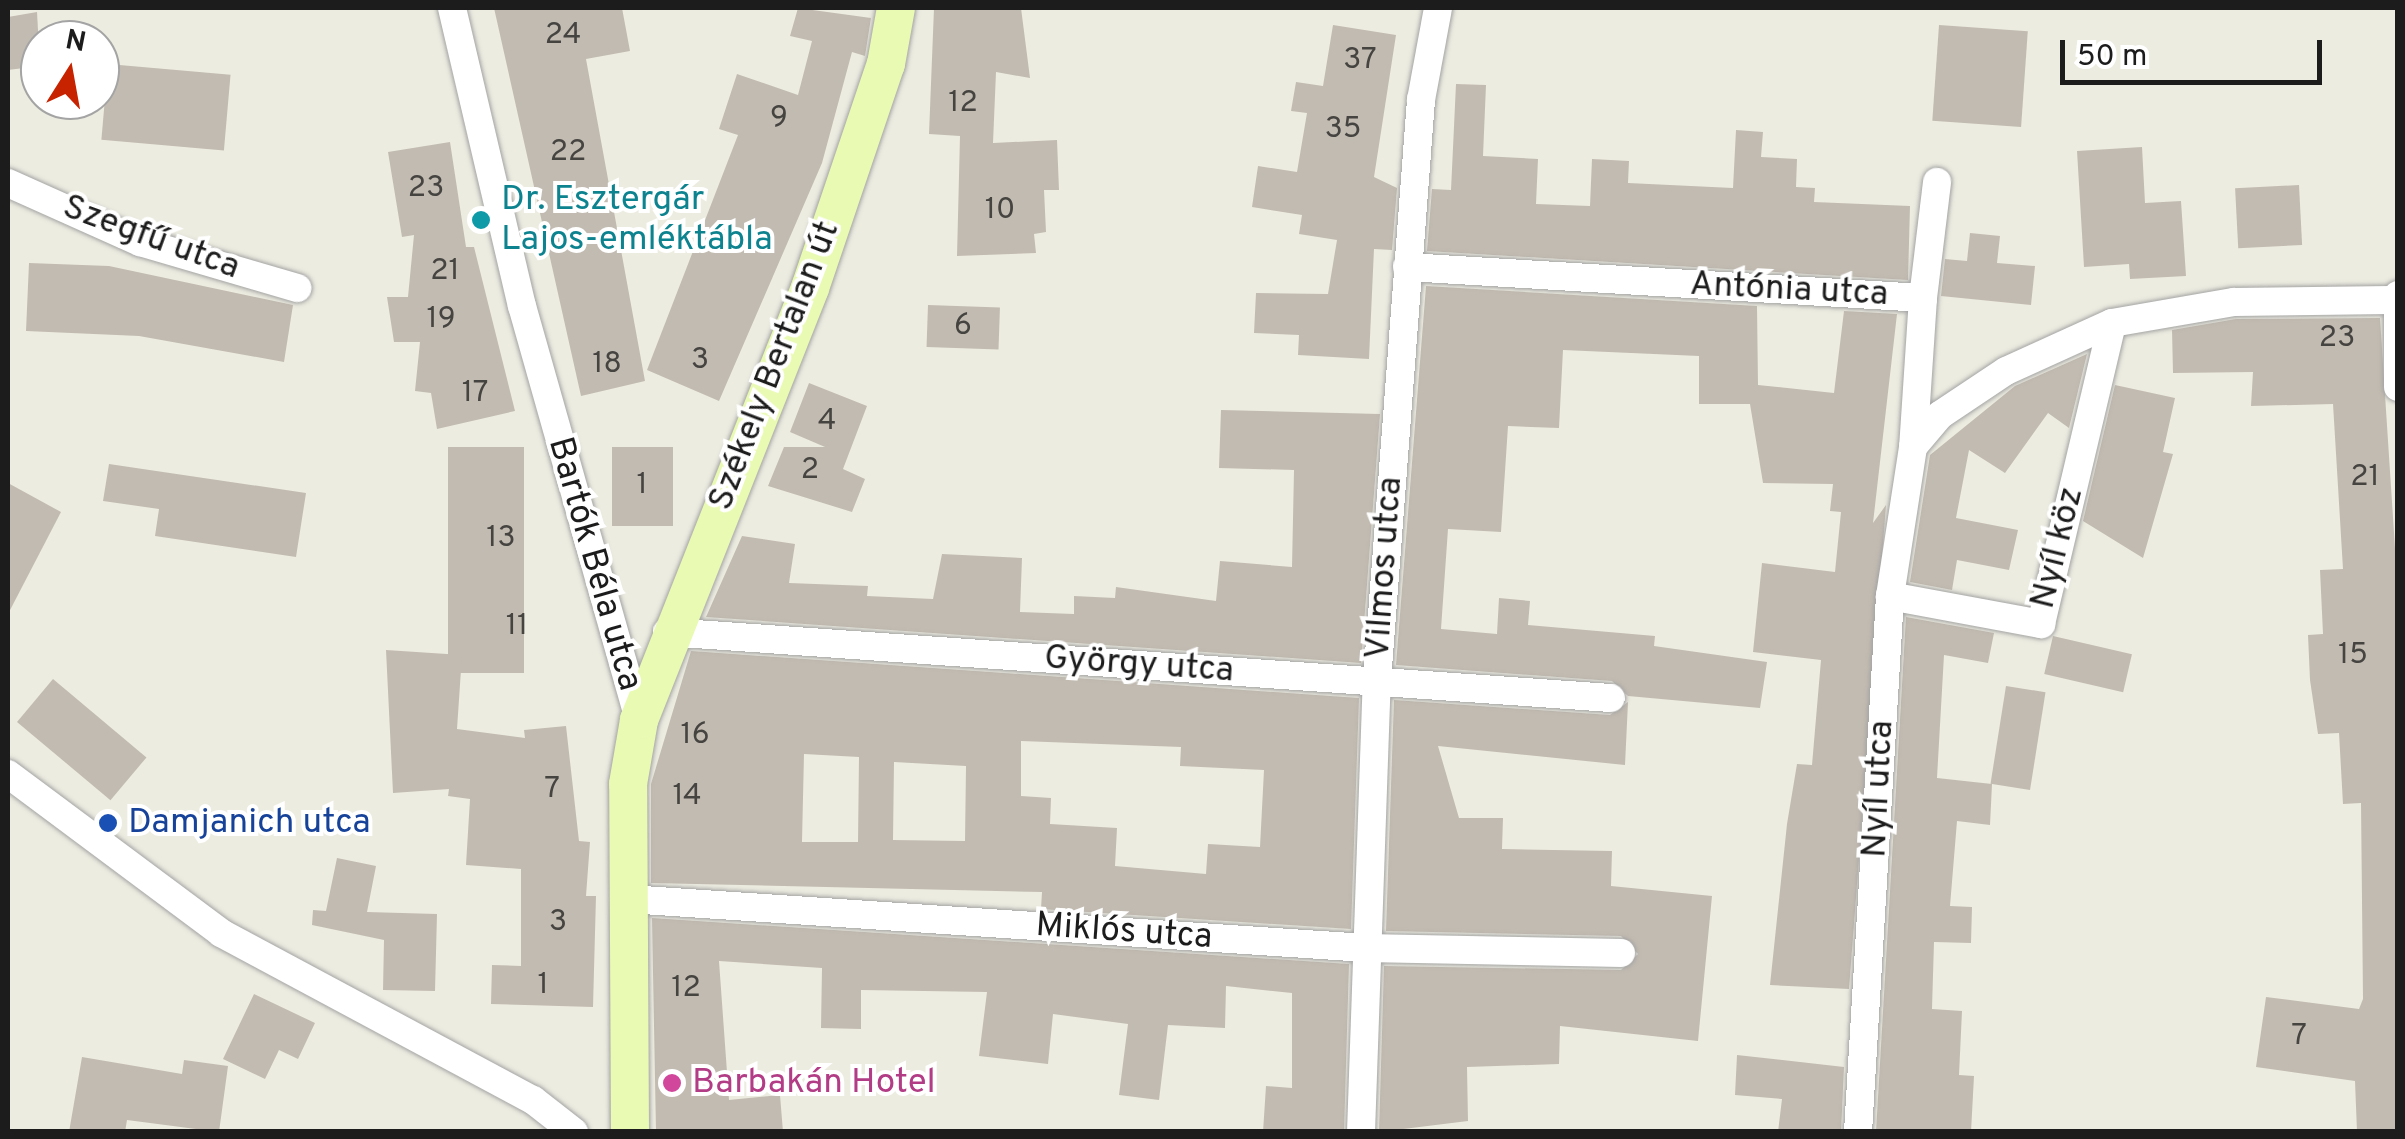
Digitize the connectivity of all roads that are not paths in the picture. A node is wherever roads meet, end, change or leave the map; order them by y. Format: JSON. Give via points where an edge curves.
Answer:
{"nodes":[{"id":1,"x":452,"y":8,"type":"edge"},
{"id":2,"x":896,"y":8,"type":"edge"},
{"id":3,"x":1438,"y":8,"type":"edge"},
{"id":4,"x":1937,"y":182,"type":"dead end"},
{"id":5,"x":8,"y":183,"type":"edge"},
{"id":6,"x":1407,"y":268,"type":"junction"},
{"id":7,"x":297,"y":288,"type":"dead end"},
{"id":8,"x":1923,"y":298,"type":"junction"},
{"id":9,"x":2394,"y":298,"type":"edge"},
{"id":10,"x":2112,"y":323,"type":"junction"},
{"id":11,"x":1920,"y":350,"type":"junction"},
{"id":12,"x":2398,"y":386,"type":"edge"},
{"id":13,"x":1962,"y":399,"type":"junction"},
{"id":14,"x":1913,"y":447,"type":"junction"},
{"id":15,"x":1890,"y":596,"type":"junction"},
{"id":16,"x":666,"y":632,"type":"junction"},
{"id":17,"x":1377,"y":682,"type":"junction"},
{"id":18,"x":1611,"y":698,"type":"dead end"},
{"id":19,"x":639,"y":720,"type":"junction"},
{"id":20,"x":8,"y":774,"type":"edge"},
{"id":21,"x":628,"y":899,"type":"junction"},
{"id":22,"x":1366,"y":948,"type":"junction"},
{"id":23,"x":1621,"y":953,"type":"dead end"},
{"id":24,"x":574,"y":1132,"type":"edge"},
{"id":25,"x":630,"y":1132,"type":"edge"},
{"id":26,"x":1361,"y":1132,"type":"edge"},
{"id":27,"x":1858,"y":1132,"type":"edge"}],
"edges":[{"from":1,"to":19,"type":"street","name":"Bartók Béla utca","via":[[522,306]]},
{"from":2,"to":16,"type":"street","name":"Székely Bertalan út","via":[[886,64],[810,288]]},
{"from":3,"to":6,"type":"street","name":"Vilmos utca"},
{"from":4,"to":8,"type":"street"},
{"from":5,"to":7,"type":"street","name":"Szegfű utca","via":[[140,242]]},
{"from":6,"to":8,"type":"street","name":"Antónia utca"},
{"from":6,"to":17,"type":"street","name":"Vilmos utca"},
{"from":8,"to":11,"type":"street","name":"Antónia utca"},
{"from":9,"to":10,"type":"street","via":[[2234,302]]},
{"from":9,"to":12,"type":"street"},
{"from":10,"to":13,"type":"street"},
{"from":10,"to":15,"type":"street","name":"Nyíl köz","via":[[2041,624]]},
{"from":11,"to":13,"type":"street"},
{"from":11,"to":14,"type":"street","name":"Antónia utca"},
{"from":13,"to":14,"type":"street"},
{"from":14,"to":15,"type":"street","name":"Nyíl utca"},
{"from":15,"to":27,"type":"street","name":"Nyíl utca"},
{"from":16,"to":17,"type":"street","name":"György utca"},
{"from":16,"to":19,"type":"street","name":"Székely Bertalan út"},
{"from":17,"to":18,"type":"street","name":"György utca"},
{"from":17,"to":22,"type":"street","name":"Vilmos utca"},
{"from":19,"to":21,"type":"street","name":"Bartók Béla utca"},
{"from":20,"to":24,"type":"street","via":[[221,933],[533,1100]]},
{"from":21,"to":22,"type":"street","name":"Miklós utca"},
{"from":21,"to":25,"type":"street","name":"Bartók Béla utca"},
{"from":22,"to":23,"type":"street","name":"Miklós utca"},
{"from":22,"to":26,"type":"street","name":"Vilmos utca"}]}
